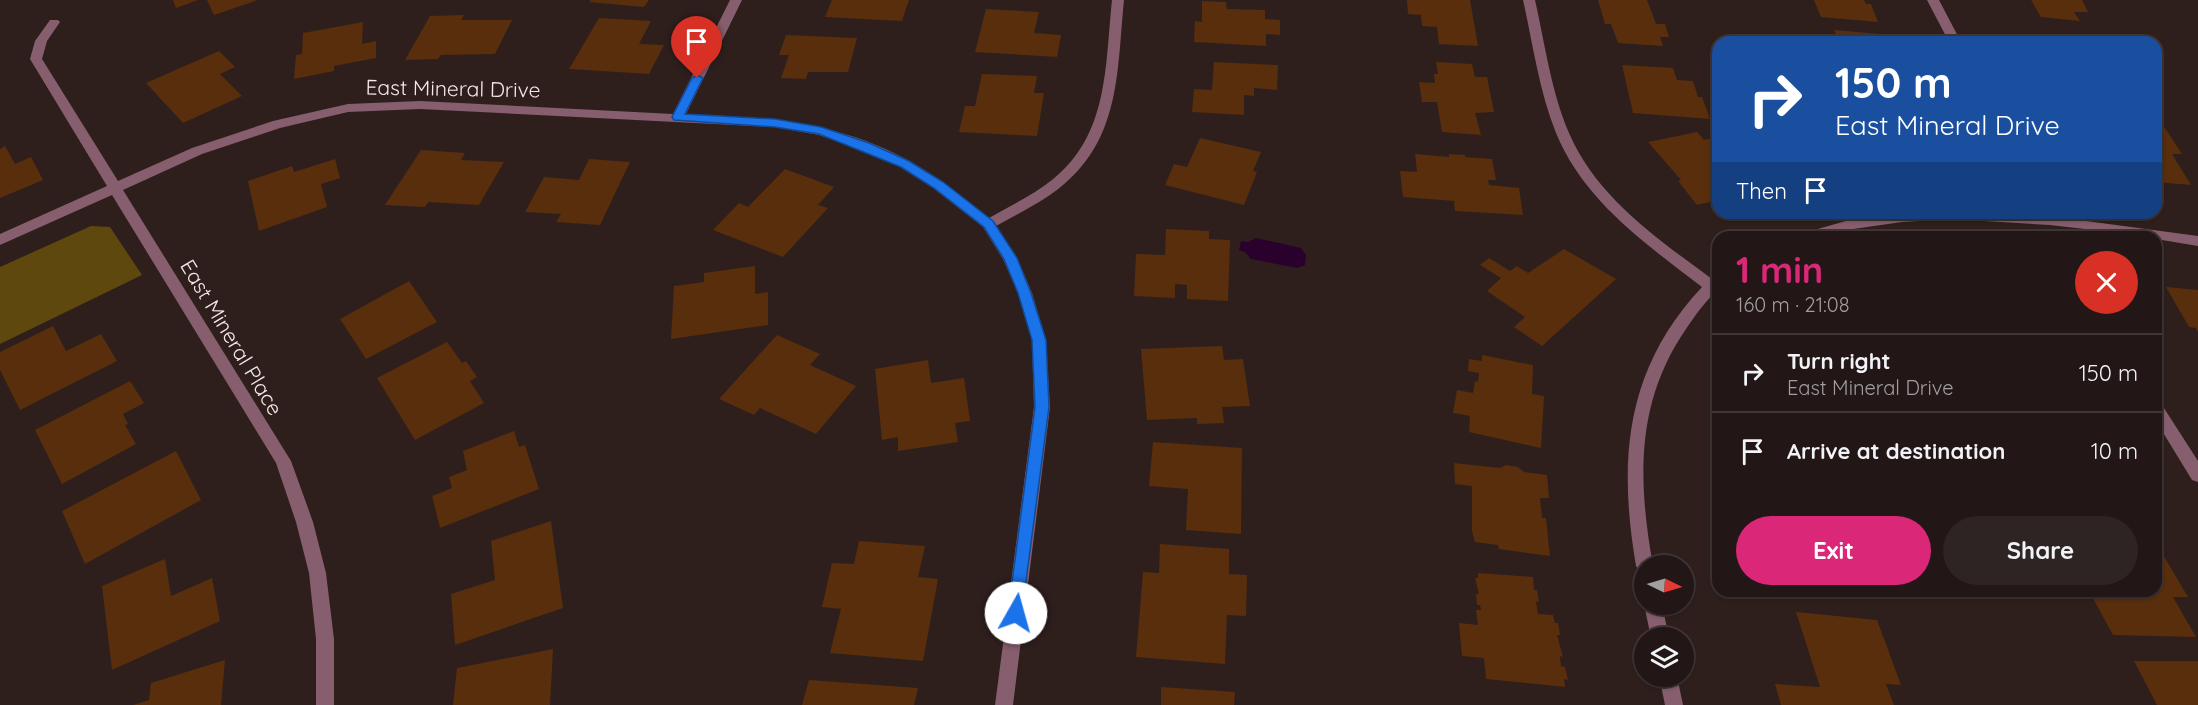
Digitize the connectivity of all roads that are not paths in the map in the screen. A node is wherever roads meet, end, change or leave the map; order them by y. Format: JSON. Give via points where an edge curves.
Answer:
{"nodes":[{"id":1,"x":736,"y":0,"type":"edge"},
{"id":2,"x":1118,"y":0,"type":"edge"},
{"id":3,"x":1529,"y":0,"type":"edge"},
{"id":4,"x":1933,"y":0,"type":"edge"},
{"id":5,"x":54,"y":22,"type":"dead end"},
{"id":6,"x":1952,"y":36,"type":"edge"},
{"id":7,"x":678,"y":117,"type":"junction"},
{"id":8,"x":115,"y":187,"type":"junction"},
{"id":9,"x":1886,"y":219,"type":"edge"},
{"id":10,"x":2062,"y":219,"type":"edge"},
{"id":11,"x":988,"y":224,"type":"junction"},
{"id":12,"x":1822,"y":231,"type":"edge"},
{"id":13,"x":2136,"y":231,"type":"edge"},
{"id":14,"x":2162,"y":235,"type":"edge"},
{"id":15,"x":0,"y":240,"type":"edge"},
{"id":16,"x":2198,"y":241,"type":"edge"},
{"id":17,"x":1712,"y":283,"type":"edge"},
{"id":18,"x":1712,"y":287,"type":"edge"},
{"id":19,"x":2162,"y":418,"type":"edge"},
{"id":20,"x":2198,"y":475,"type":"edge"},
{"id":21,"x":1643,"y":555,"type":"edge"},
{"id":22,"x":1670,"y":687,"type":"edge"},
{"id":23,"x":325,"y":705,"type":"edge"},
{"id":24,"x":1004,"y":705,"type":"edge"},
{"id":25,"x":1674,"y":705,"type":"edge"}],
"edges":[{"from":1,"to":7,"type":"street"},
{"from":2,"to":11,"type":"street","via":[[1097,132],[1065,176]]},
{"from":3,"to":17,"type":"street","via":[[1553,102],[1578,163],[1625,218]]},
{"from":4,"to":6,"type":"street"},
{"from":5,"to":8,"type":"street","name":"East Mineral Place","via":[[41,41],[36,59]]},
{"from":7,"to":8,"type":"street","name":"East Mineral Drive","via":[[420,105],[348,108],[236,137]]},
{"from":7,"to":11,"type":"street","name":"East Mineral Drive","via":[[775,123],[832,135],[905,164]]},
{"from":8,"to":15,"type":"street","name":"East Mineral Drive"},
{"from":8,"to":23,"type":"street","name":"East Mineral Place","via":[[283,461],[308,532],[321,598],[327,675]]},
{"from":9,"to":12,"type":"street"},
{"from":10,"to":13,"type":"street"},
{"from":11,"to":24,"type":"street","name":"East Mineral Drive","via":[[1010,258],[1039,340],[1042,407]]},
{"from":14,"to":16,"type":"street"},
{"from":18,"to":21,"type":"street","via":[[1665,346],[1642,407],[1634,446],[1633,487]]},
{"from":19,"to":20,"type":"street"},
{"from":22,"to":25,"type":"street"}]}
